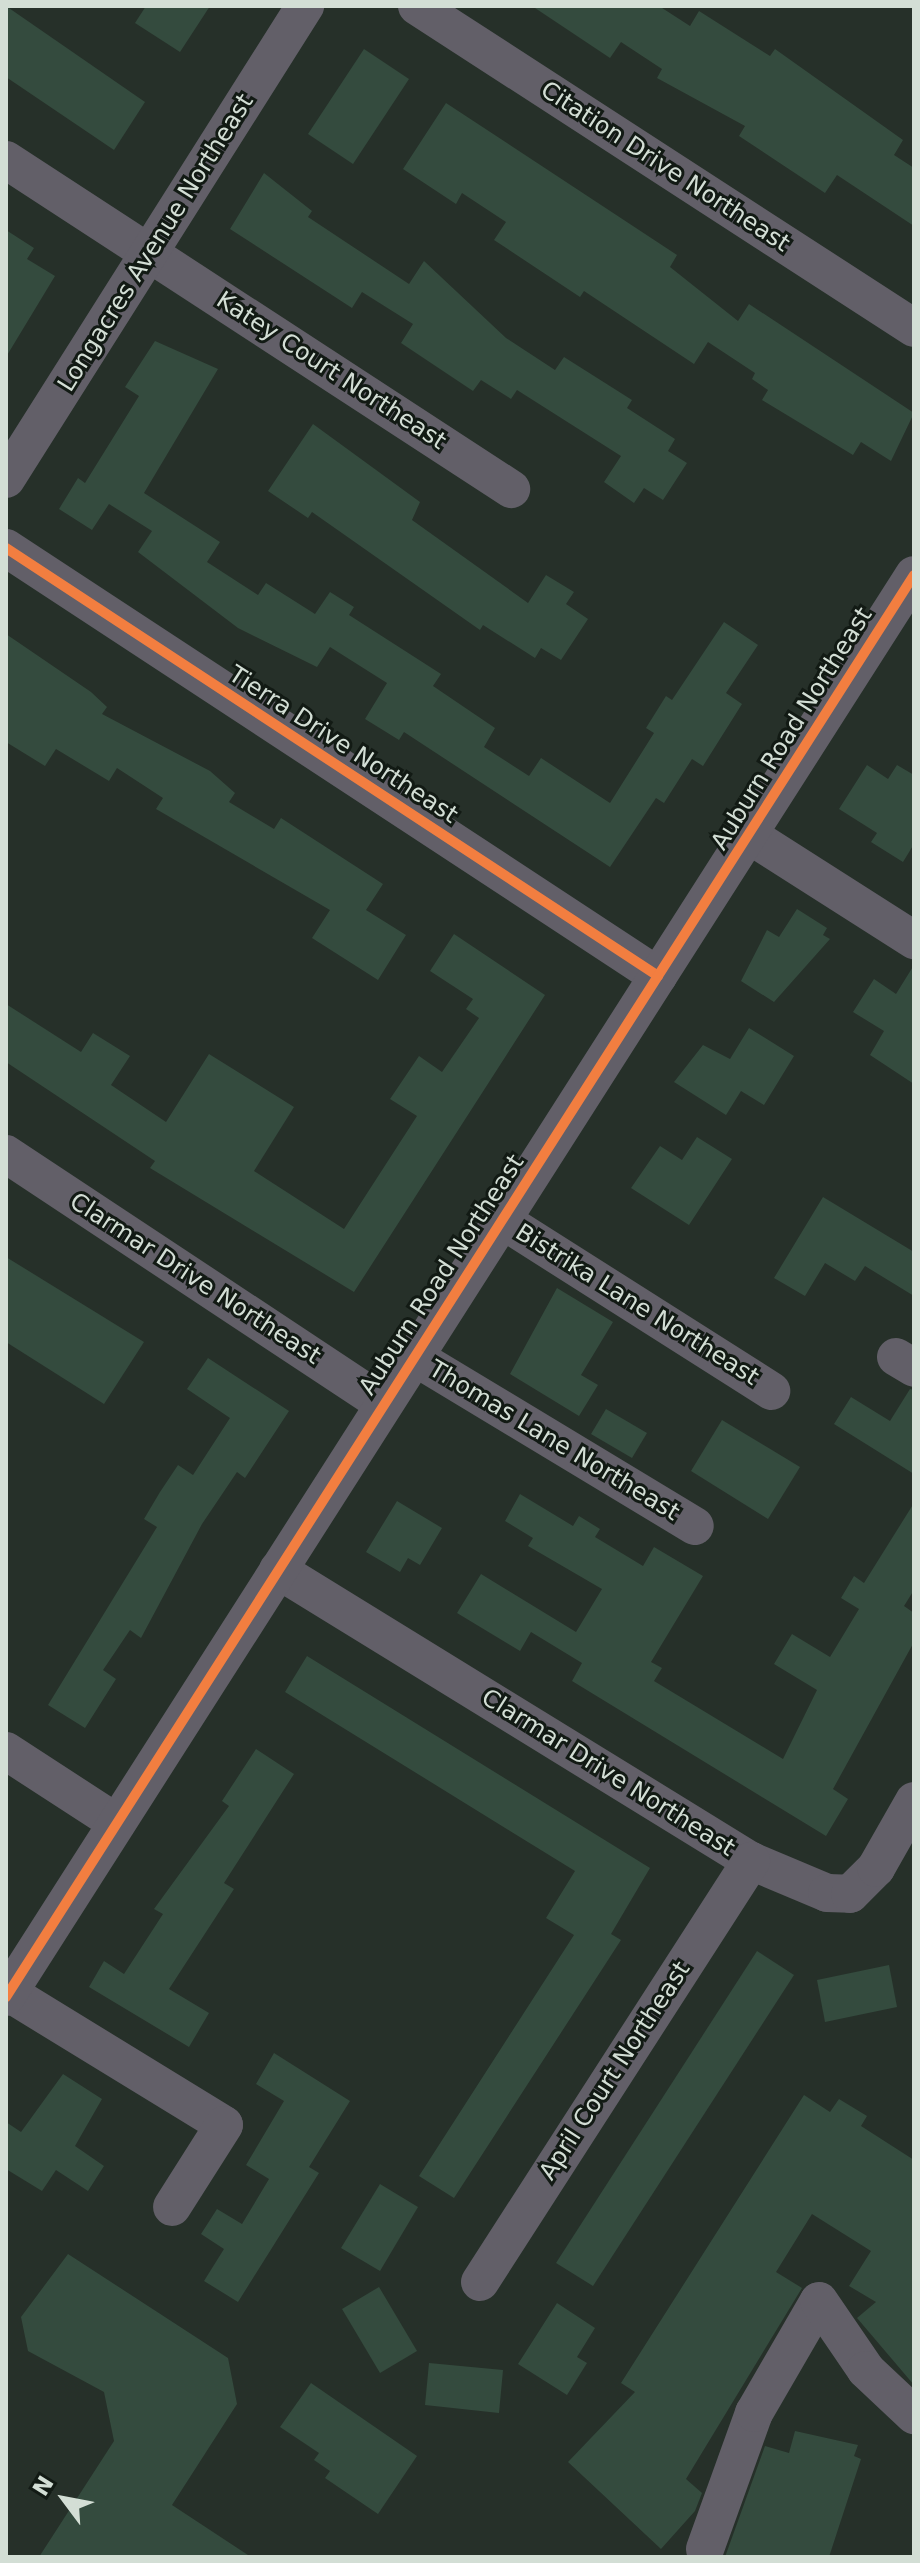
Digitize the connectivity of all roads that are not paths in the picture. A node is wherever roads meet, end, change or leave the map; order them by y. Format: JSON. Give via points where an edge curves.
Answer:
{"nodes":[{"id":1,"x":305,"y":6,"type":"edge"},
{"id":2,"x":417,"y":6,"type":"edge"},
{"id":3,"x":6,"y":160,"type":"edge"},
{"id":4,"x":152,"y":252,"type":"junction"},
{"id":5,"x":914,"y":328,"type":"edge"},
{"id":6,"x":6,"y":479,"type":"edge"},
{"id":7,"x":511,"y":489,"type":"dead end"},
{"id":8,"x":6,"y":548,"type":"edge"},
{"id":9,"x":914,"y":575,"type":"edge"},
{"id":10,"x":749,"y":835,"type":"junction"},
{"id":11,"x":914,"y":940,"type":"edge"},
{"id":12,"x":658,"y":976,"type":"junction"},
{"id":13,"x":6,"y":1154,"type":"edge"},
{"id":14,"x":502,"y":1220,"type":"junction"},
{"id":15,"x":413,"y":1356,"type":"junction"},
{"id":16,"x":771,"y":1391,"type":"dead end"},
{"id":17,"x":384,"y":1404,"type":"junction"},
{"id":18,"x":695,"y":1526,"type":"dead end"},
{"id":19,"x":278,"y":1570,"type":"junction"},
{"id":20,"x":6,"y":1751,"type":"edge"},
{"id":21,"x":914,"y":1801,"type":"edge"},
{"id":22,"x":117,"y":1823,"type":"junction"},
{"id":23,"x":751,"y":1861,"type":"junction"},
{"id":24,"x":8,"y":1995,"type":"edge"},
{"id":25,"x":172,"y":2207,"type":"dead end"},
{"id":26,"x":480,"y":2282,"type":"dead end"},
{"id":27,"x":914,"y":2415,"type":"edge"},
{"id":28,"x":705,"y":2549,"type":"dead end"}],
"edges":[{"from":1,"to":4,"type":"street","name":"Longacres Avenue Northeast"},
{"from":2,"to":5,"type":"street","name":"Citation Drive Northeast"},
{"from":3,"to":4,"type":"street","name":"Katey Court Northeast"},
{"from":4,"to":6,"type":"street","name":"Longacres Avenue Northeast"},
{"from":4,"to":7,"type":"street","name":"Katey Court Northeast"},
{"from":8,"to":12,"type":"street","name":"Tierra Drive Northeast"},
{"from":9,"to":10,"type":"street","name":"Auburn Road Northeast"},
{"from":10,"to":11,"type":"street"},
{"from":10,"to":12,"type":"street","name":"Auburn Road Northeast"},
{"from":12,"to":14,"type":"street","name":"Auburn Road Northeast"},
{"from":13,"to":17,"type":"street","name":"Clarmar Drive Northeast"},
{"from":14,"to":15,"type":"street","name":"Auburn Road Northeast"},
{"from":14,"to":16,"type":"street","name":"Bistrika Lane Northeast"},
{"from":15,"to":17,"type":"street","name":"Auburn Road Northeast"},
{"from":15,"to":18,"type":"street","name":"Thomas Lane Northeast"},
{"from":17,"to":19,"type":"street","name":"Auburn Road Northeast"},
{"from":19,"to":22,"type":"street","name":"Auburn Road Northeast"},
{"from":19,"to":23,"type":"street","name":"Clarmar Drive Northeast"},
{"from":20,"to":22,"type":"street"},
{"from":21,"to":23,"type":"street","name":"Clarmar Drive Northeast","via":[[876,1868],[850,1894],[827,1893]]},
{"from":22,"to":24,"type":"street","name":"Auburn Road Northeast"},
{"from":23,"to":26,"type":"street","name":"April Court Northeast"},
{"from":24,"to":25,"type":"street","via":[[224,2125]]},
{"from":27,"to":28,"type":"street","via":[[866,2370],[819,2301],[754,2413]]}]}
